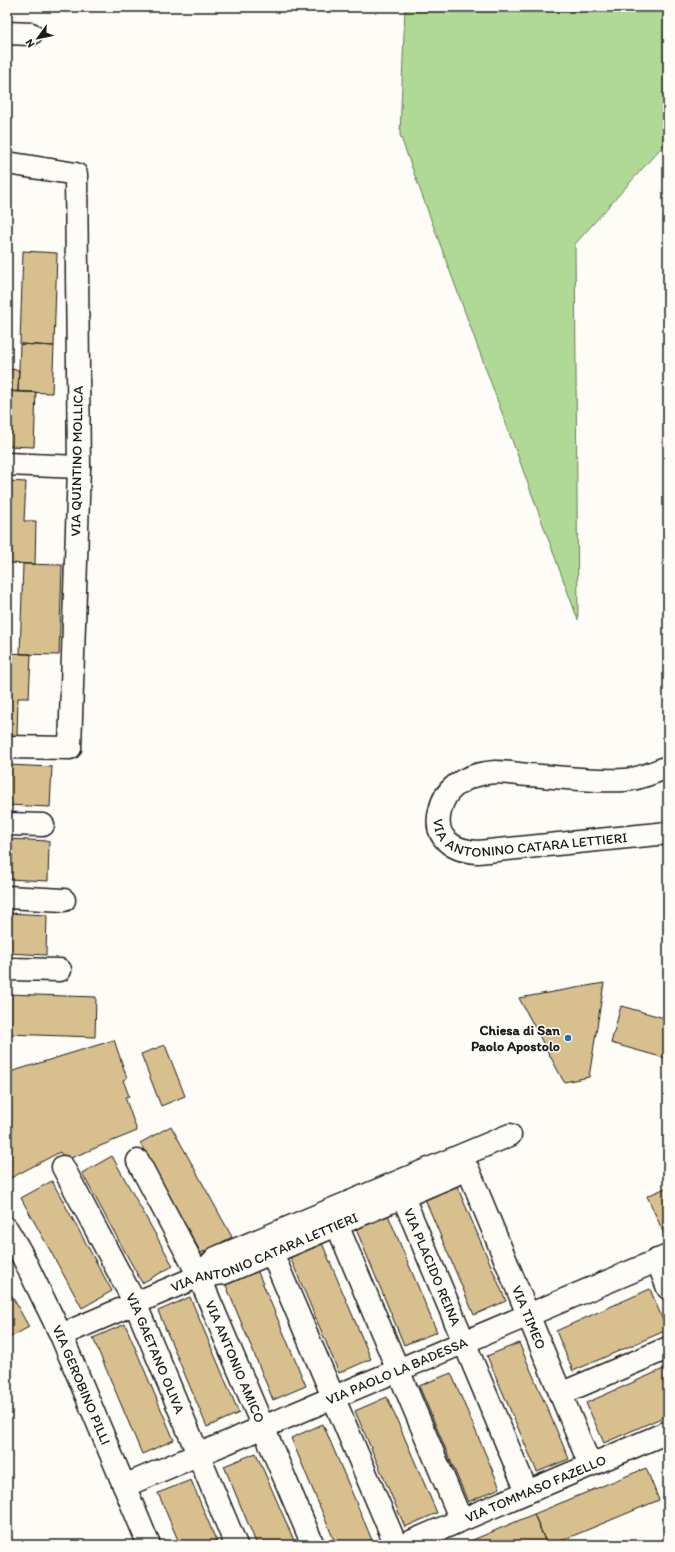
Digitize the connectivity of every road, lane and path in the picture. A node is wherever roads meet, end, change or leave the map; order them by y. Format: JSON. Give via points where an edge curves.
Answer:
{"nodes":[{"id":1,"x":7,"y":33,"type":"edge"},
{"id":2,"x":31,"y":34,"type":"dead end"},
{"id":3,"x":7,"y":163,"type":"edge"},
{"id":4,"x":7,"y":464,"type":"edge"},
{"id":5,"x":79,"y":467,"type":"junction"},
{"id":6,"x":7,"y":747,"type":"edge"},
{"id":7,"x":668,"y":767,"type":"edge"},
{"id":8,"x":7,"y":824,"type":"edge"},
{"id":9,"x":43,"y":825,"type":"dead end"},
{"id":10,"x":668,"y":833,"type":"edge"},
{"id":11,"x":7,"y":897,"type":"edge"},
{"id":12,"x":64,"y":900,"type":"dead end"},
{"id":13,"x":7,"y":969,"type":"edge"},
{"id":14,"x":60,"y":970,"type":"dead end"},
{"id":15,"x":510,"y":1134,"type":"dead end"},
{"id":16,"x":138,"y":1161,"type":"dead end"},
{"id":17,"x":63,"y":1167,"type":"dead end"},
{"id":18,"x":468,"y":1169,"type":"joint"},
{"id":19,"x":403,"y":1197,"type":"junction"},
{"id":20,"x":337,"y":1225,"type":"junction"},
{"id":21,"x":7,"y":1229,"type":"edge"},
{"id":22,"x":272,"y":1253,"type":"junction"},
{"id":23,"x":662,"y":1258,"type":"edge"},
{"id":24,"x":199,"y":1276,"type":"junction"},
{"id":25,"x":668,"y":1288,"type":"edge"},
{"id":26,"x":135,"y":1303,"type":"junction"},
{"id":27,"x":528,"y":1315,"type":"junction"},
{"id":28,"x":61,"y":1335,"type":"junction"},
{"id":29,"x":464,"y":1342,"type":"junction"},
{"id":30,"x":668,"y":1348,"type":"edge"},
{"id":31,"x":398,"y":1370,"type":"junction"},
{"id":32,"x":560,"y":1394,"type":"junction"},
{"id":33,"x":333,"y":1398,"type":"junction"},
{"id":34,"x":263,"y":1428,"type":"junction"},
{"id":35,"x":668,"y":1432,"type":"edge"},
{"id":36,"x":198,"y":1455,"type":"junction"},
{"id":37,"x":590,"y":1465,"type":"junction"},
{"id":38,"x":124,"y":1486,"type":"junction"},
{"id":39,"x":527,"y":1492,"type":"junction"},
{"id":40,"x":461,"y":1520,"type":"junction"},
{"id":41,"x":149,"y":1545,"type":"edge"},
{"id":42,"x":236,"y":1545,"type":"edge"},
{"id":43,"x":313,"y":1545,"type":"edge"},
{"id":44,"x":396,"y":1545,"type":"edge"},
{"id":45,"x":403,"y":1545,"type":"edge"}],
"edges":[{"from":1,"to":2,"type":"street"},
{"from":3,"to":5,"type":"street","name":"VIA QUINTINO MOLLICA","via":[[76,174]]},
{"from":4,"to":5,"type":"street"},
{"from":5,"to":6,"type":"street","name":"VIA QUINTINO MOLLICA","via":[[70,748]]},
{"from":7,"to":10,"type":"street","name":"VIA ANTONINO CATARA LETTIERI","via":[[626,780],[496,772],[478,775],[461,782],[447,794],[438,818],[444,839],[465,851]]},
{"from":8,"to":9,"type":"street"},
{"from":11,"to":12,"type":"street"},
{"from":13,"to":14,"type":"street"},
{"from":15,"to":24,"type":"street","via":[[216,1258]]},
{"from":16,"to":24,"type":"street","name":"VIA ANTONIO AMICO"},
{"from":17,"to":26,"type":"street","name":"VIA GAETANO OLIVA"},
{"from":18,"to":19,"type":"street","name":"VIA ANTONIO CATARA LETTIERI"},
{"from":18,"to":27,"type":"street","name":"VIA TIMEO"},
{"from":19,"to":20,"type":"street","name":"VIA ANTONIO CATARA LETTIERI"},
{"from":19,"to":29,"type":"street","name":"VIA PLACIDO REINA"},
{"from":20,"to":22,"type":"street","name":"VIA ANTONIO CATARA LETTIERI"},
{"from":20,"to":31,"type":"street"},
{"from":21,"to":28,"type":"street","name":"VIA GEROBINO PILLI"},
{"from":22,"to":24,"type":"street","name":"VIA ANTONIO CATARA LETTIERI","via":[[224,1273]]},
{"from":22,"to":33,"type":"street"},
{"from":23,"to":25,"type":"street"},
{"from":23,"to":27,"type":"street","name":"VIA PAOLO LA BADESSA"},
{"from":24,"to":26,"type":"street","name":"VIA ANTONIO CATARA LETTIERI"},
{"from":24,"to":34,"type":"street","name":"VIA ANTONIO AMICO"},
{"from":26,"to":28,"type":"street","name":"VIA ANTONIO CATARA LETTIERI"},
{"from":26,"to":36,"type":"street","name":"VIA GAETANO OLIVA"},
{"from":27,"to":29,"type":"street","name":"VIA PAOLO LA BADESSA"},
{"from":27,"to":32,"type":"street","name":"VIA TIMEO"},
{"from":28,"to":38,"type":"street","name":"VIA GEROBINO PILLI"},
{"from":29,"to":31,"type":"street","name":"VIA PAOLO LA BADESSA"},
{"from":29,"to":39,"type":"street","name":"VIA PLACIDO REINA"},
{"from":30,"to":32,"type":"street"},
{"from":31,"to":33,"type":"street","name":"VIA PAOLO LA BADESSA"},
{"from":31,"to":40,"type":"street"},
{"from":32,"to":37,"type":"street","name":"VIA TIMEO"},
{"from":33,"to":34,"type":"street","name":"VIA PAOLO LA BADESSA"},
{"from":33,"to":44,"type":"street"},
{"from":34,"to":36,"type":"street","name":"VIA PAOLO LA BADESSA"},
{"from":34,"to":43,"type":"street","name":"VIA ANTONIO AMICO"},
{"from":35,"to":37,"type":"street","name":"VIA TOMMASO FAZELLO"},
{"from":36,"to":38,"type":"street","name":"VIA PAOLO LA BADESSA"},
{"from":36,"to":42,"type":"street","name":"VIA GAETANO OLIVA"},
{"from":37,"to":39,"type":"street","name":"VIA TOMMASO FAZELLO"},
{"from":38,"to":41,"type":"street","name":"VIA GEROBINO PILLI"},
{"from":39,"to":40,"type":"street","name":"VIA TOMMASO FAZELLO"},
{"from":40,"to":45,"type":"street","name":"VIA TOMMASO FAZELLO"}]}
